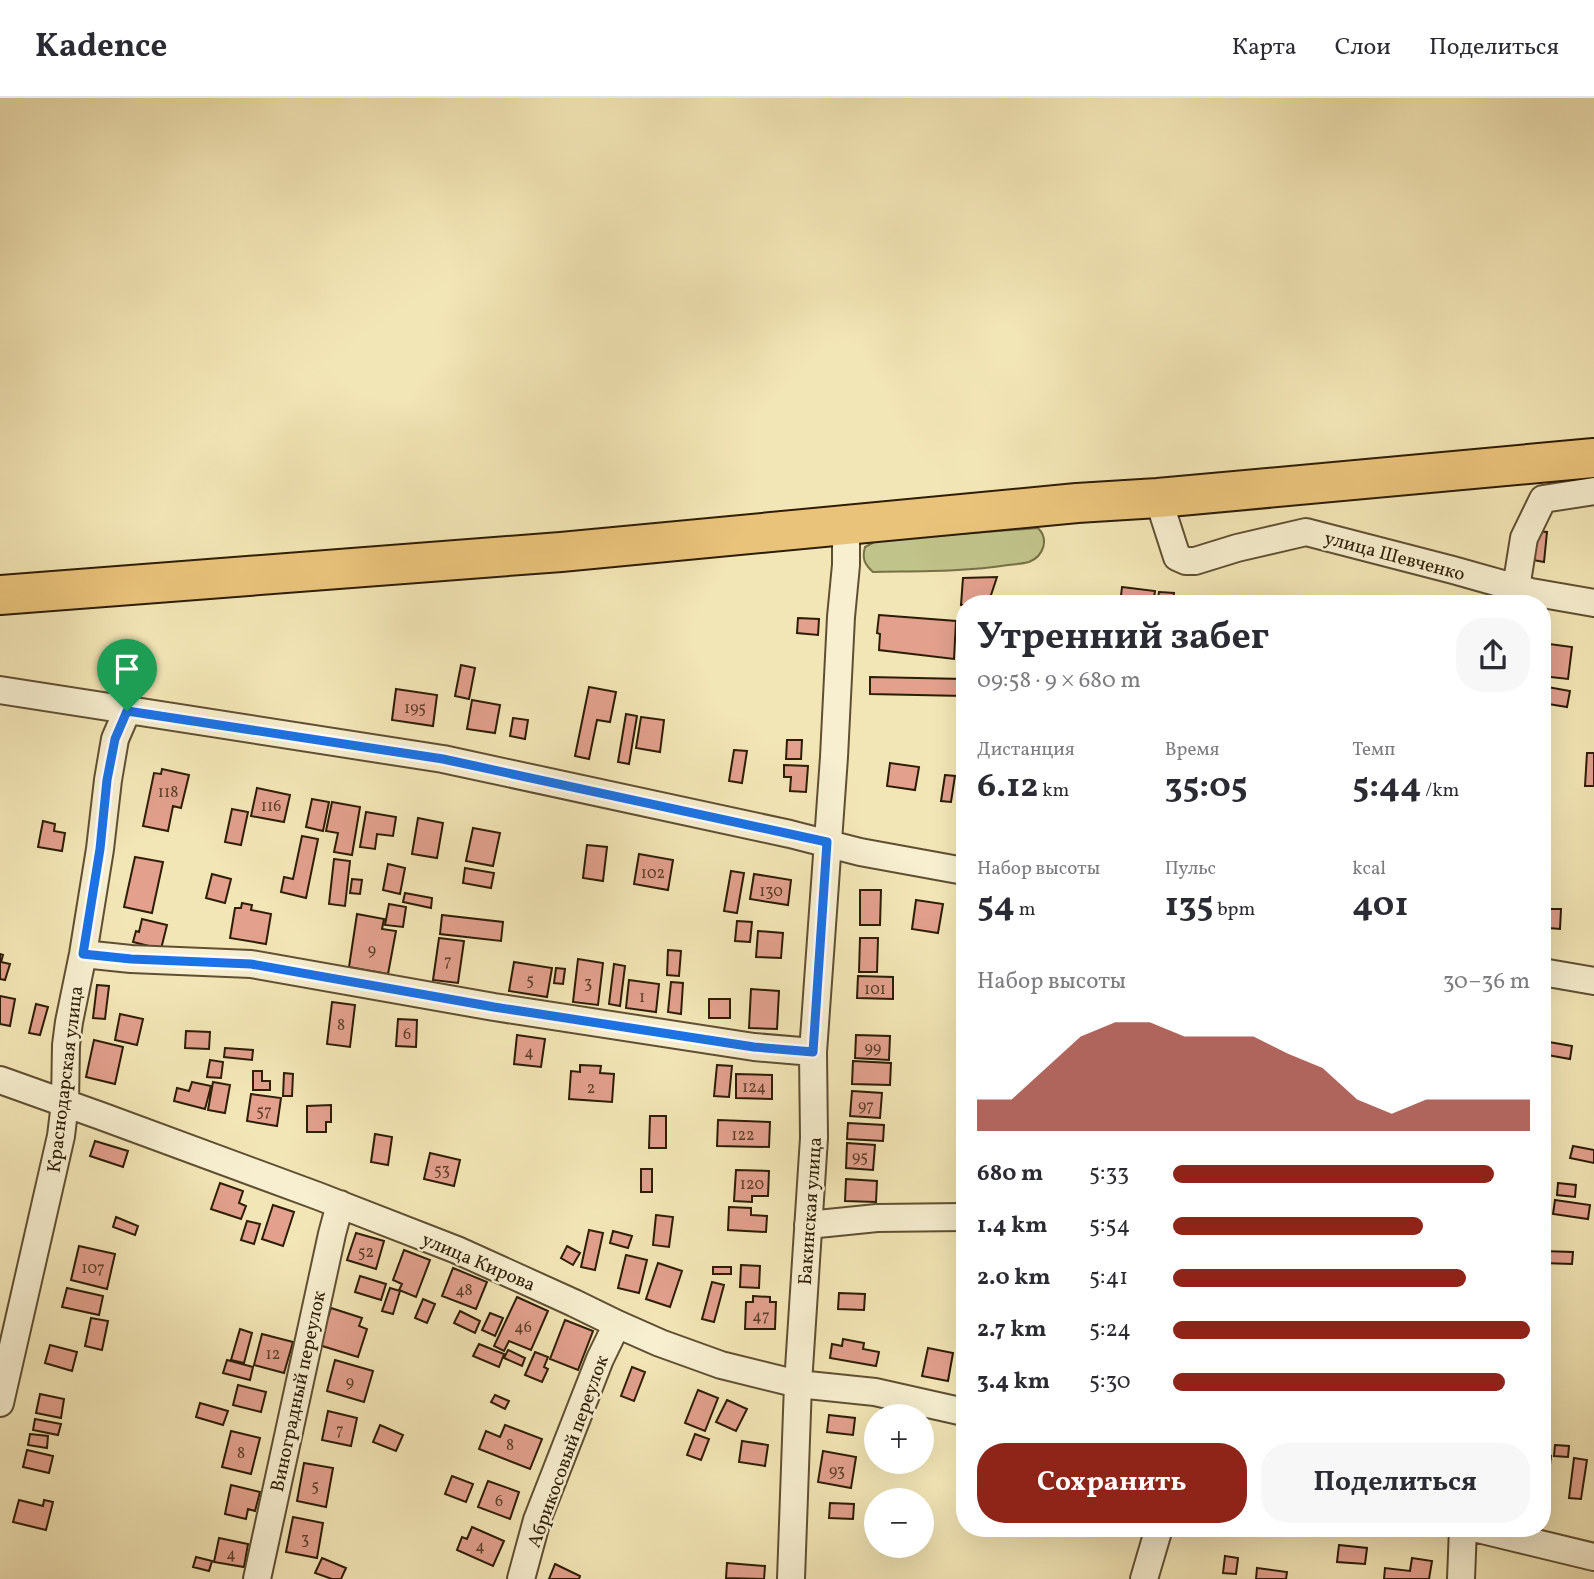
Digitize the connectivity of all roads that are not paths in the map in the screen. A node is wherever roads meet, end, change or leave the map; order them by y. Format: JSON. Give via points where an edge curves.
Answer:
{"nodes":[{"id":1,"x":1594,"y":458,"type":"edge"},
{"id":2,"x":1594,"y":491,"type":"edge"},
{"id":3,"x":1157,"y":498,"type":"junction"},
{"id":4,"x":846,"y":525,"type":"junction"},
{"id":5,"x":0,"y":595,"type":"edge"},
{"id":6,"x":1511,"y":595,"type":"edge"},
{"id":7,"x":1514,"y":595,"type":"edge"},
{"id":8,"x":1518,"y":595,"type":"edge"},
{"id":9,"x":1548,"y":595,"type":"edge"},
{"id":10,"x":1551,"y":595,"type":"edge"},
{"id":11,"x":1594,"y":603,"type":"edge"},
{"id":12,"x":0,"y":691,"type":"edge"},
{"id":13,"x":127,"y":711,"type":"junction"},
{"id":14,"x":827,"y":842,"type":"junction"},
{"id":15,"x":956,"y":870,"type":"edge"},
{"id":16,"x":83,"y":954,"type":"junction"},
{"id":17,"x":1551,"y":974,"type":"edge"},
{"id":18,"x":1594,"y":981,"type":"edge"},
{"id":19,"x":813,"y":1052,"type":"junction"},
{"id":20,"x":0,"y":1080,"type":"edge"},
{"id":21,"x":65,"y":1103,"type":"junction"},
{"id":22,"x":340,"y":1204,"type":"junction"},
{"id":23,"x":956,"y":1217,"type":"edge"},
{"id":24,"x":808,"y":1225,"type":"junction"},
{"id":25,"x":617,"y":1324,"type":"junction"},
{"id":26,"x":798,"y":1384,"type":"junction"},
{"id":27,"x":0,"y":1403,"type":"edge"},
{"id":28,"x":956,"y":1410,"type":"edge"},
{"id":29,"x":1156,"y":1537,"type":"edge"},
{"id":30,"x":1463,"y":1537,"type":"edge"},
{"id":31,"x":1511,"y":1537,"type":"edge"},
{"id":32,"x":1594,"y":1557,"type":"edge"},
{"id":33,"x":257,"y":1579,"type":"edge"},
{"id":34,"x":521,"y":1579,"type":"edge"},
{"id":35,"x":791,"y":1579,"type":"edge"},
{"id":36,"x":1144,"y":1579,"type":"edge"},
{"id":37,"x":1461,"y":1579,"type":"edge"}],
"edges":[{"from":1,"to":3,"type":"highway"},
{"from":2,"to":7,"type":"street","via":[[1543,499],[1524,538]]},
{"from":3,"to":4,"type":"highway"},
{"from":3,"to":6,"type":"street","name":"улица Шевченко","via":[[1177,557],[1186,561],[1306,532]]},
{"from":4,"to":5,"type":"highway"},
{"from":4,"to":14,"type":"street","name":"Бакинская улица"},
{"from":8,"to":9,"type":"street","name":"улица Шевченко"},
{"from":10,"to":11,"type":"street","name":"улица Шевченко"},
{"from":12,"to":13,"type":"street"},
{"from":13,"to":14,"type":"street","via":[[443,759]]},
{"from":13,"to":16,"type":"street","name":"Краснодарская улица","via":[[115,739],[107,780]]},
{"from":14,"to":15,"type":"street"},
{"from":14,"to":19,"type":"street","name":"Бакинская улица"},
{"from":16,"to":19,"type":"street","via":[[251,964],[521,1011]]},
{"from":16,"to":21,"type":"street","name":"Краснодарская улица","via":[[66,1045]]},
{"from":17,"to":18,"type":"street"},
{"from":19,"to":24,"type":"street","name":"Бакинская улица"},
{"from":20,"to":21,"type":"street","name":"улица Кирова"},
{"from":21,"to":22,"type":"street","name":"улица Кирова"},
{"from":21,"to":27,"type":"street","name":"Краснодарская улица"},
{"from":22,"to":25,"type":"street","name":"улица Кирова","via":[[457,1250]]},
{"from":22,"to":33,"type":"street","name":"Виноградный переулок"},
{"from":23,"to":24,"type":"street"},
{"from":24,"to":26,"type":"street","name":"Бакинская улица"},
{"from":25,"to":26,"type":"street","name":"улица Кирова","via":[[721,1365]]},
{"from":25,"to":34,"type":"street","name":"Абрикосовый переулок","via":[[537,1520]]},
{"from":26,"to":28,"type":"street","name":"улица Кирова","via":[[875,1392]]},
{"from":26,"to":35,"type":"street","name":"Бакинская улица"},
{"from":29,"to":36,"type":"street"},
{"from":30,"to":37,"type":"street"},
{"from":31,"to":32,"type":"street"}]}
